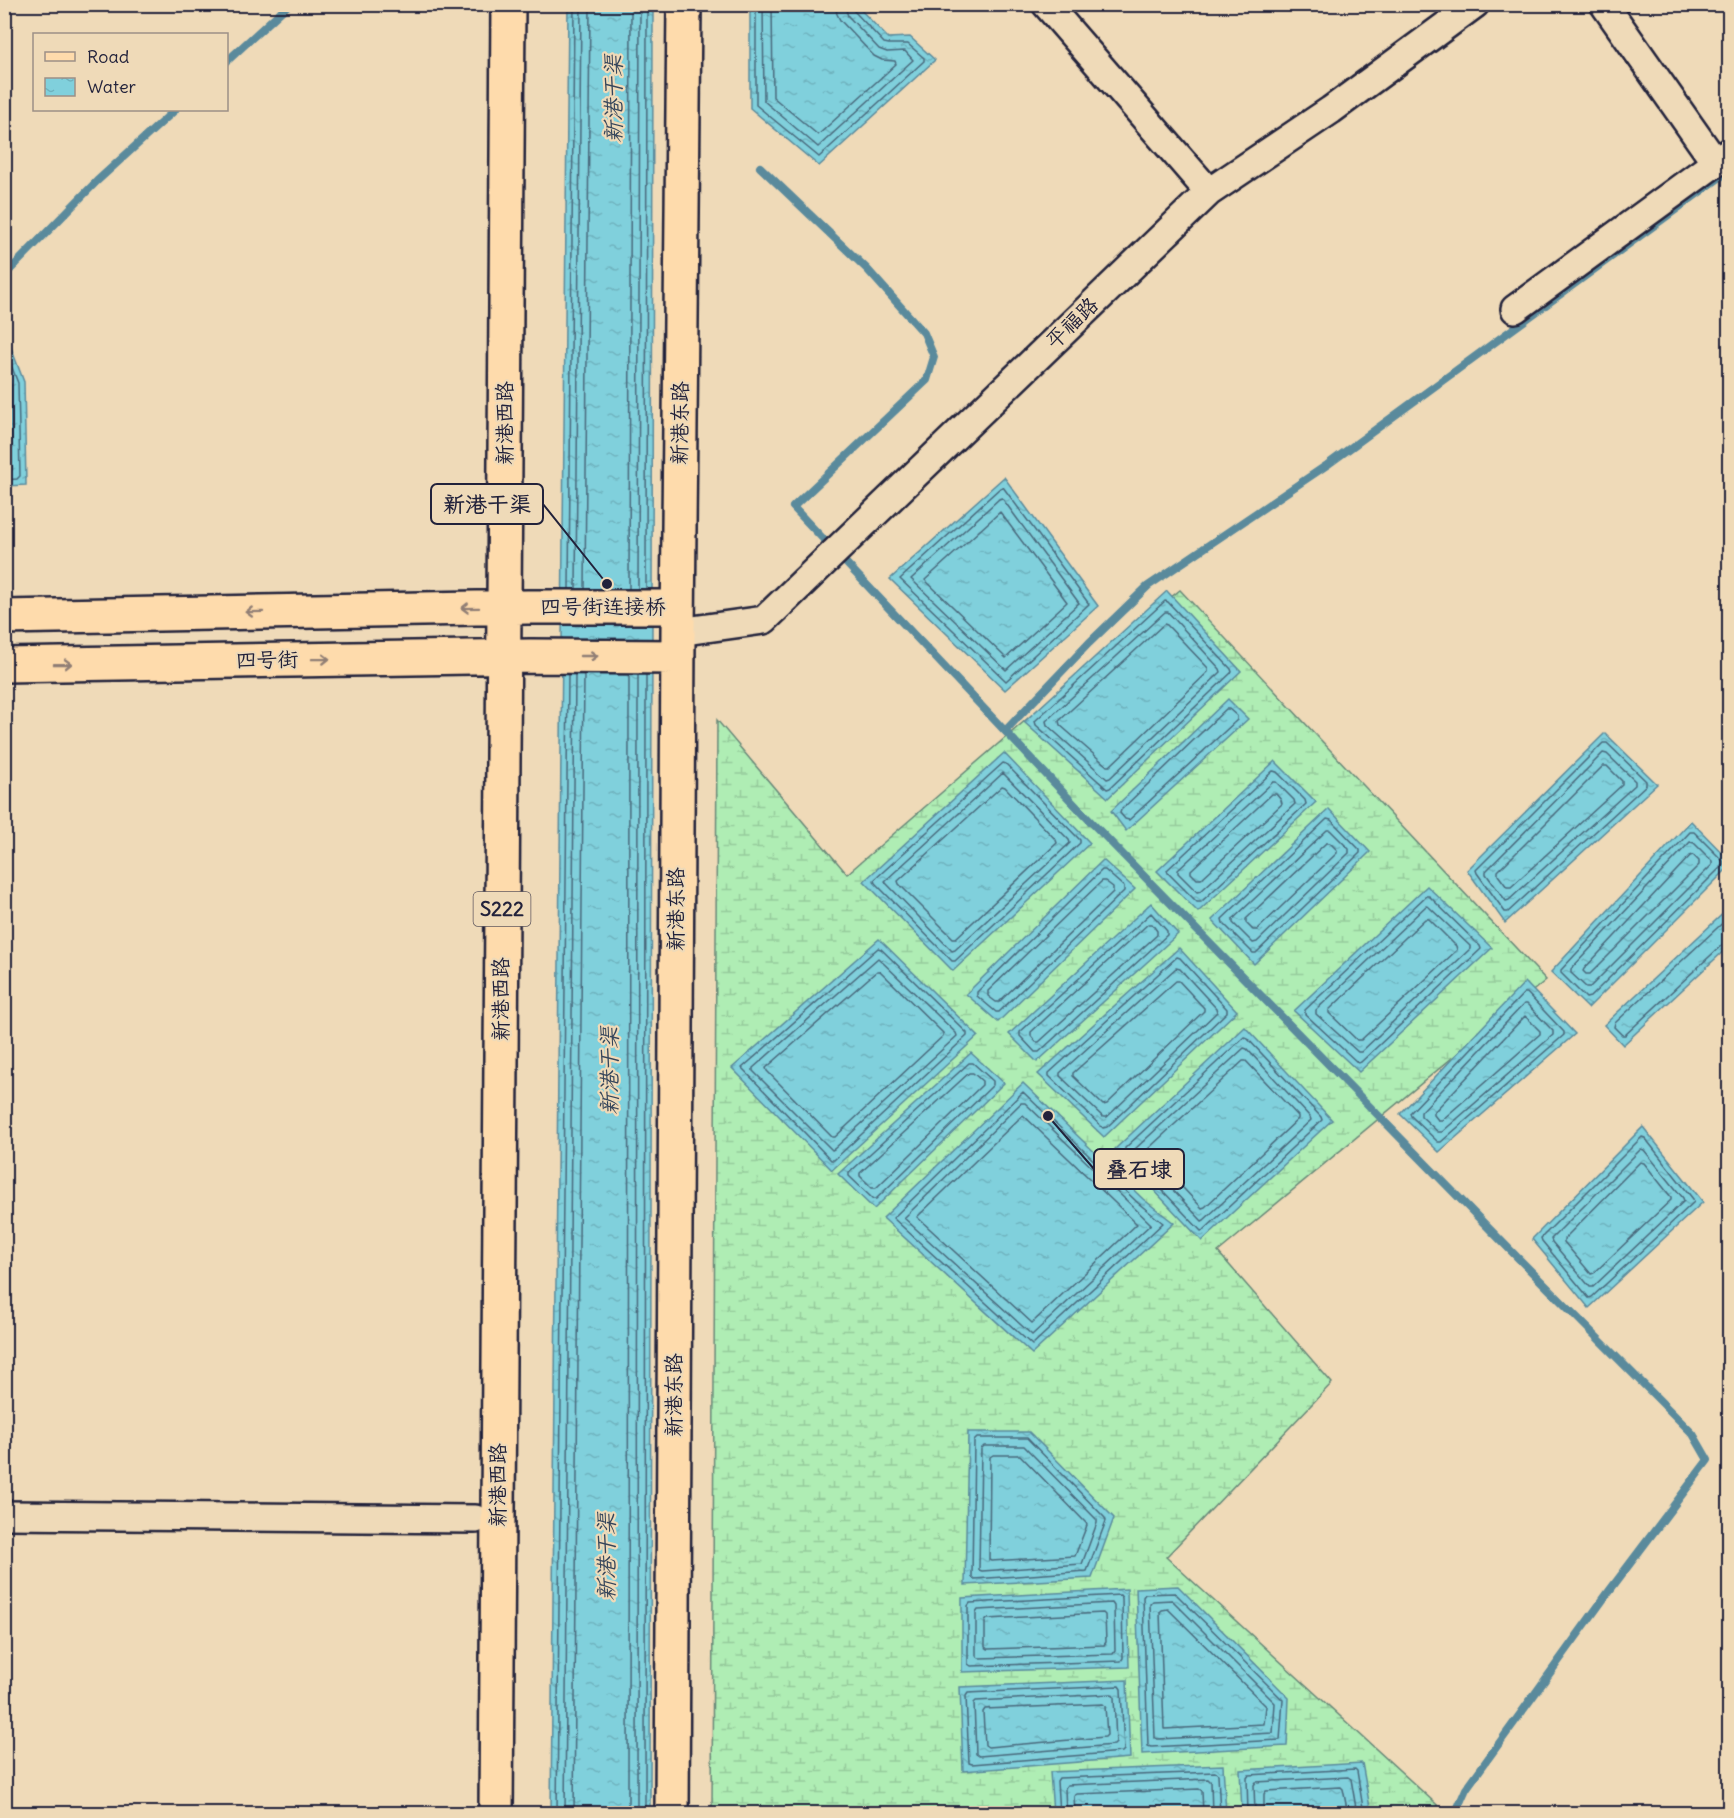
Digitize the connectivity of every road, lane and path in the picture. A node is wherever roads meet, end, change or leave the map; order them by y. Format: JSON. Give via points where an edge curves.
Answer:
{"nodes":[{"id":1,"x":508,"y":4,"type":"edge"},
{"id":2,"x":684,"y":4,"type":"edge"},
{"id":3,"x":1046,"y":4,"type":"edge"},
{"id":4,"x":1475,"y":4,"type":"edge"},
{"id":5,"x":1604,"y":4,"type":"edge"},
{"id":6,"x":1722,"y":157,"type":"edge"},
{"id":7,"x":1209,"y":192,"type":"junction"},
{"id":8,"x":1515,"y":309,"type":"dead end"},
{"id":9,"x":4,"y":617,"type":"edge"},
{"id":10,"x":678,"y":632,"type":"junction"},
{"id":11,"x":4,"y":664,"type":"edge"},
{"id":12,"x":4,"y":1515,"type":"edge"},
{"id":13,"x":476,"y":1519,"type":"dead end"},
{"id":14,"x":496,"y":1814,"type":"edge"},
{"id":15,"x":672,"y":1814,"type":"edge"}],
"edges":[{"from":1,"to":14,"type":"main road","name":"新港西路","number":"S222"},
{"from":2,"to":10,"type":"main road","name":"新港东路"},
{"from":3,"to":7,"type":"street"},
{"from":4,"to":7,"type":"street","name":"平福路","via":[[1331,110]]},
{"from":5,"to":6,"type":"street"},
{"from":6,"to":8,"type":"street"},
{"from":7,"to":10,"type":"street","name":"平福路","via":[[764,620]]},
{"from":10,"to":9,"type":"main road","name":"四号街连接桥","one_way":true,"via":[[528,607]]},
{"from":11,"to":10,"type":"main road","name":"四号街","one_way":true,"via":[[530,656]]},
{"from":10,"to":15,"type":"main road","name":"新港东路"},
{"from":12,"to":13,"type":"street"}]}
